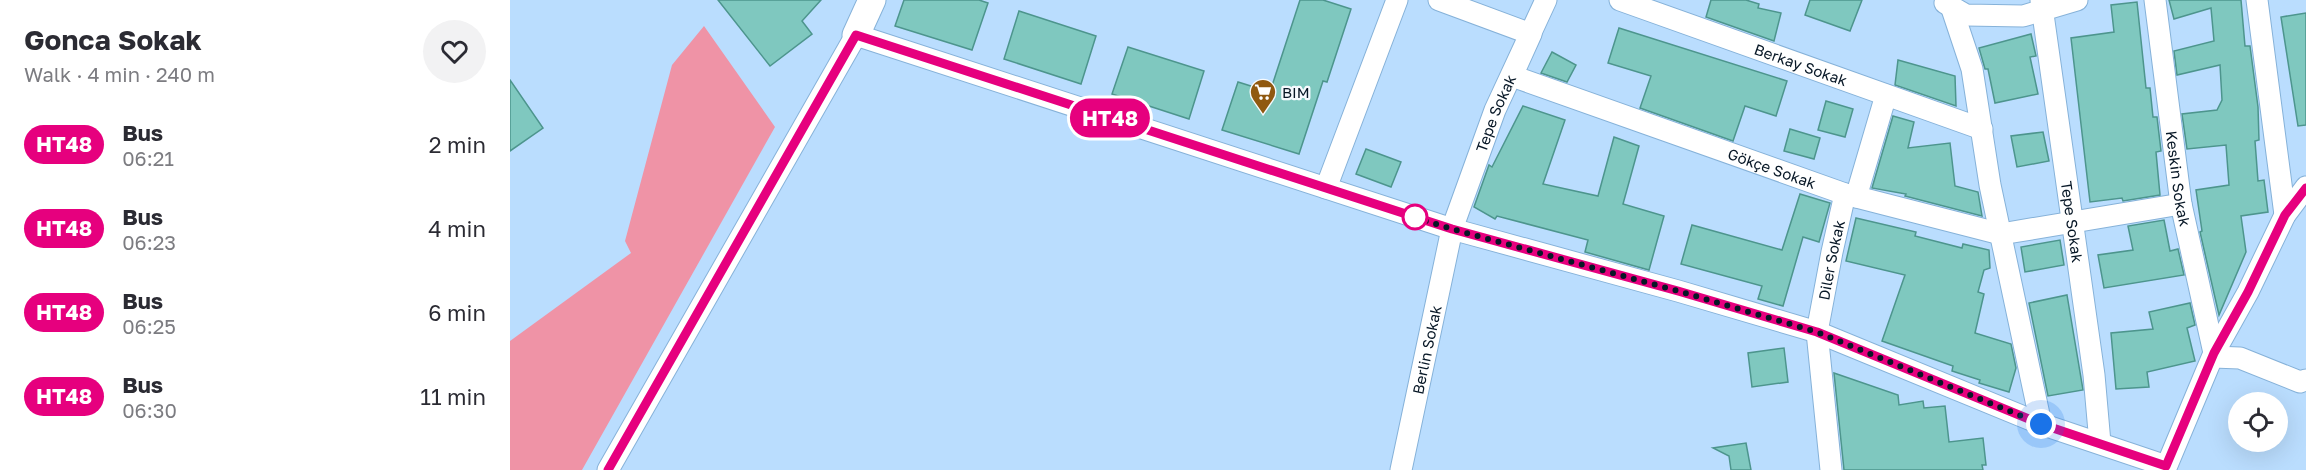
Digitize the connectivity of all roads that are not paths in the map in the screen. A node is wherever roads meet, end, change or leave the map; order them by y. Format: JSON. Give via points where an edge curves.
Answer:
{"nodes":[{"id":1,"x":872,"y":0,"type":"edge"},
{"id":2,"x":1397,"y":0,"type":"edge"},
{"id":3,"x":1439,"y":0,"type":"edge"},
{"id":4,"x":1546,"y":0,"type":"edge"},
{"id":5,"x":1620,"y":0,"type":"edge"},
{"id":6,"x":2077,"y":0,"type":"edge"},
{"id":7,"x":2155,"y":0,"type":"edge"},
{"id":8,"x":2257,"y":0,"type":"edge"},
{"id":9,"x":1945,"y":3,"type":"edge"},
{"id":10,"x":2042,"y":5,"type":"edge"},
{"id":11,"x":856,"y":35,"type":"junction"},
{"id":12,"x":1512,"y":76,"type":"junction"},
{"id":13,"x":1886,"y":95,"type":"junction"},
{"id":14,"x":1982,"y":129,"type":"junction"},
{"id":15,"x":1326,"y":188,"type":"junction"},
{"id":16,"x":2306,"y":188,"type":"edge"},
{"id":17,"x":1851,"y":196,"type":"junction"},
{"id":18,"x":2181,"y":204,"type":"junction"},
{"id":19,"x":2285,"y":215,"type":"junction"},
{"id":20,"x":2072,"y":222,"type":"junction"},
{"id":21,"x":1452,"y":229,"type":"junction"},
{"id":22,"x":2001,"y":234,"type":"junction"},
{"id":23,"x":1817,"y":332,"type":"junction"},
{"id":24,"x":2213,"y":355,"type":"junction"},
{"id":25,"x":2306,"y":380,"type":"edge"},
{"id":26,"x":2041,"y":424,"type":"junction"},
{"id":27,"x":2100,"y":443,"type":"junction"},
{"id":28,"x":2166,"y":468,"type":"edge"},
{"id":29,"x":608,"y":470,"type":"edge"},
{"id":30,"x":1401,"y":470,"type":"edge"},
{"id":31,"x":1831,"y":470,"type":"edge"}],
"edges":[{"from":1,"to":11,"type":"street"},
{"from":2,"to":15,"type":"street"},
{"from":3,"to":12,"type":"street","via":[[1531,34]]},
{"from":4,"to":12,"type":"street","name":"Tepe Sokak"},
{"from":5,"to":13,"type":"street","name":"Berkay Sokak"},
{"from":6,"to":10,"type":"street"},
{"from":7,"to":18,"type":"street","name":"Keskin Sokak"},
{"from":8,"to":19,"type":"street"},
{"from":9,"to":10,"type":"street","via":[[1966,15],[2023,16]]},
{"from":9,"to":14,"type":"street","via":[[1972,69]]},
{"from":10,"to":20,"type":"street","name":"Tepe Sokak"},
{"from":11,"to":15,"type":"street"},
{"from":11,"to":29,"type":"street"},
{"from":12,"to":17,"type":"street","name":"Gökçe Sokak"},
{"from":12,"to":21,"type":"street","name":"Tepe Sokak","via":[[1495,110]]},
{"from":13,"to":14,"type":"street","name":"Berkay Sokak"},
{"from":13,"to":17,"type":"street","name":"Diler Sokak"},
{"from":14,"to":22,"type":"street"},
{"from":15,"to":21,"type":"street"},
{"from":16,"to":19,"type":"street"},
{"from":17,"to":22,"type":"street","name":"Gökçe Sokak"},
{"from":17,"to":23,"type":"street","name":"Diler Sokak","via":[[1832,252]]},
{"from":18,"to":20,"type":"street","name":"Gökçe Sokak"},
{"from":18,"to":24,"type":"street","name":"Keskin Sokak"},
{"from":19,"to":24,"type":"street"},
{"from":20,"to":22,"type":"street","name":"Gökçe Sokak"},
{"from":20,"to":27,"type":"street","name":"Tepe Sokak"},
{"from":21,"to":23,"type":"street"},
{"from":21,"to":30,"type":"street","name":"Berlin Sokak"},
{"from":22,"to":26,"type":"street"},
{"from":23,"to":26,"type":"street"},
{"from":23,"to":31,"type":"street","name":"Diler Sokak"},
{"from":24,"to":25,"type":"street","via":[[2240,358]]},
{"from":24,"to":28,"type":"street"},
{"from":26,"to":27,"type":"street"},
{"from":27,"to":28,"type":"street"}]}
